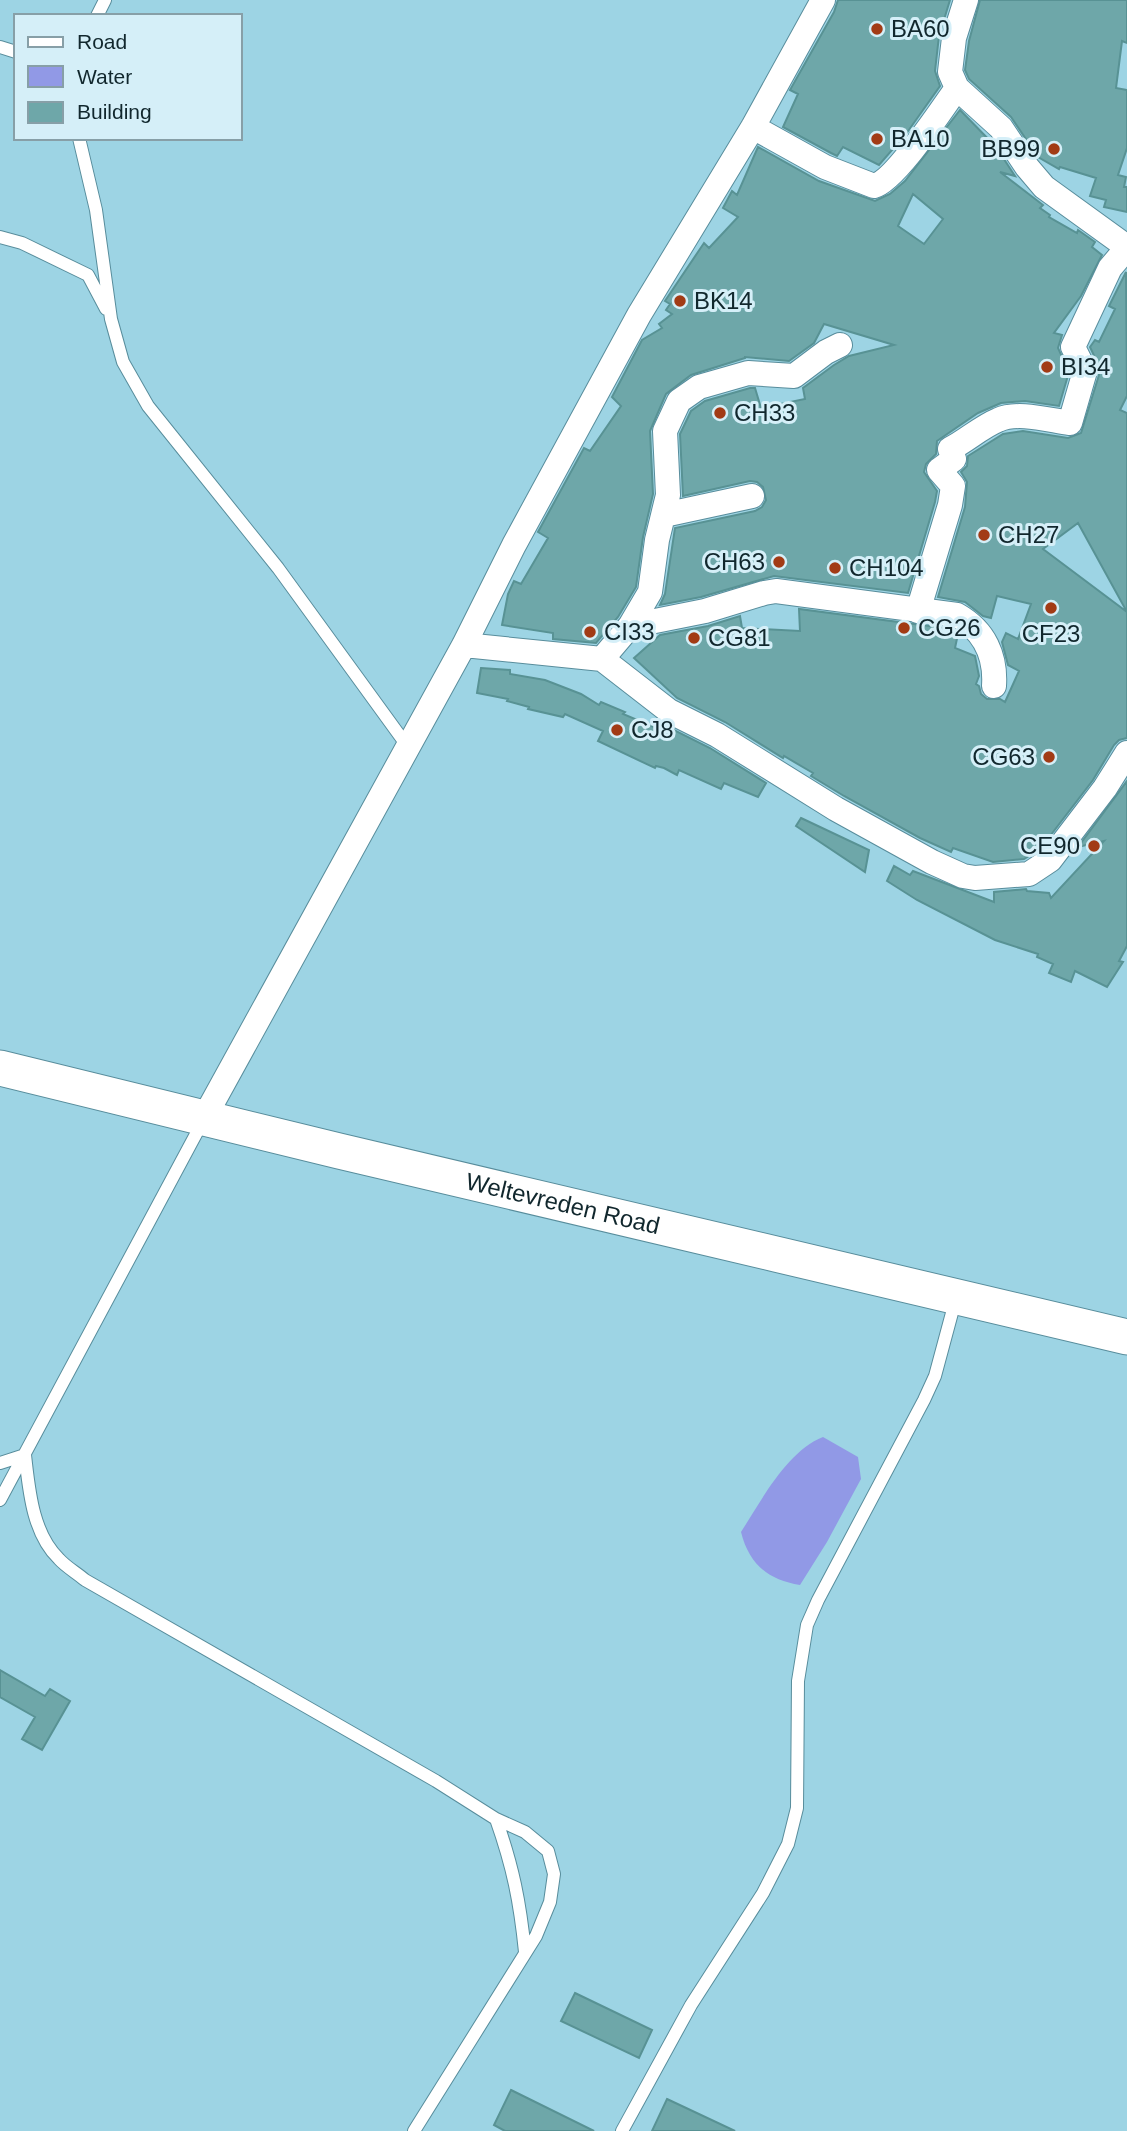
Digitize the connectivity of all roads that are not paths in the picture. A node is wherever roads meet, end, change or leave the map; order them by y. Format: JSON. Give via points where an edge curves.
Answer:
{"nodes":[{"id":1,"x":822,"y":0,"type":"edge"},
{"id":2,"x":966,"y":0,"type":"edge"},
{"id":3,"x":957,"y":88,"type":"junction"},
{"id":4,"x":753,"y":127,"type":"junction"},
{"id":5,"x":79,"y":140,"type":"edge"},
{"id":6,"x":0,"y":237,"type":"edge"},
{"id":7,"x":1127,"y":247,"type":"edge"},
{"id":8,"x":111,"y":319,"type":"junction"},
{"id":9,"x":840,"y":345,"type":"dead end"},
{"id":10,"x":752,"y":496,"type":"dead end"},
{"id":11,"x":664,"y":515,"type":"junction"},
{"id":12,"x":918,"y":611,"type":"junction"},
{"id":13,"x":630,"y":626,"type":"junction"},
{"id":14,"x":464,"y":645,"type":"junction"},
{"id":15,"x":603,"y":659,"type":"junction"},
{"id":16,"x":994,"y":686,"type":"dead end"},
{"id":17,"x":408,"y":747,"type":"junction"},
{"id":18,"x":1127,"y":753,"type":"edge"},
{"id":19,"x":0,"y":1068,"type":"edge"},
{"id":20,"x":204,"y":1118,"type":"junction"},
{"id":21,"x":956,"y":1298,"type":"junction"},
{"id":22,"x":1127,"y":1337,"type":"edge"},
{"id":23,"x":25,"y":1455,"type":"junction"},
{"id":24,"x":0,"y":1463,"type":"edge"},
{"id":25,"x":0,"y":1500,"type":"edge"},
{"id":26,"x":496,"y":1819,"type":"junction"},
{"id":27,"x":525,"y":1952,"type":"junction"},
{"id":28,"x":414,"y":2131,"type":"edge"},
{"id":29,"x":622,"y":2131,"type":"edge"}],
"edges":[{"from":1,"to":4,"type":"street"},
{"from":2,"to":3,"type":"street","via":[[950,72]]},
{"from":3,"to":4,"type":"street","via":[[889,178],[874,186],[825,167]]},
{"from":3,"to":7,"type":"street","via":[[1001,128],[1044,187]]},
{"from":4,"to":14,"type":"street","via":[[639,315]]},
{"from":5,"to":8,"type":"lane","via":[[96,210]]},
{"from":6,"to":8,"type":"lane","via":[[88,275]]},
{"from":7,"to":12,"type":"street","via":[[1111,268],[1073,347],[1085,371],[1070,423],[1013,416],[997,420],[950,449],[954,459],[939,470],[953,486],[950,505]]},
{"from":8,"to":17,"type":"lane","via":[[123,362],[148,406],[293,588]]},
{"from":9,"to":11,"type":"street","via":[[794,376],[748,373],[699,387],[679,401],[664,431],[668,495]]},
{"from":10,"to":11,"type":"street"},
{"from":11,"to":13,"type":"street","via":[[650,593]]},
{"from":12,"to":13,"type":"street","via":[[776,591]]},
{"from":12,"to":16,"type":"street","via":[[957,615],[976,630],[986,641],[995,666]]},
{"from":13,"to":15,"type":"street"},
{"from":14,"to":15,"type":"street"},
{"from":14,"to":17,"type":"street"},
{"from":15,"to":18,"type":"street","via":[[669,711],[718,735],[879,834],[963,876],[1028,874],[1041,867],[1105,788]]},
{"from":17,"to":20,"type":"street"},
{"from":19,"to":20,"type":"street","name":"Weltevreden Road"},
{"from":20,"to":21,"type":"street","name":"Weltevreden Road"},
{"from":20,"to":23,"type":"lane"},
{"from":21,"to":22,"type":"street","name":"Weltevreden Road"},
{"from":21,"to":29,"type":"lane","via":[[924,1400],[807,1625],[798,1681],[797,1808],[788,1844]]},
{"from":23,"to":24,"type":"lane"},
{"from":23,"to":25,"type":"lane"},
{"from":23,"to":26,"type":"lane","via":[[42,1535],[58,1559],[85,1580]]},
{"from":26,"to":27,"type":"lane","via":[[520,1900]]},
{"from":26,"to":27,"type":"lane","via":[[525,1832],[548,1852],[552,1862],[550,1902]]},
{"from":27,"to":28,"type":"lane"}]}
